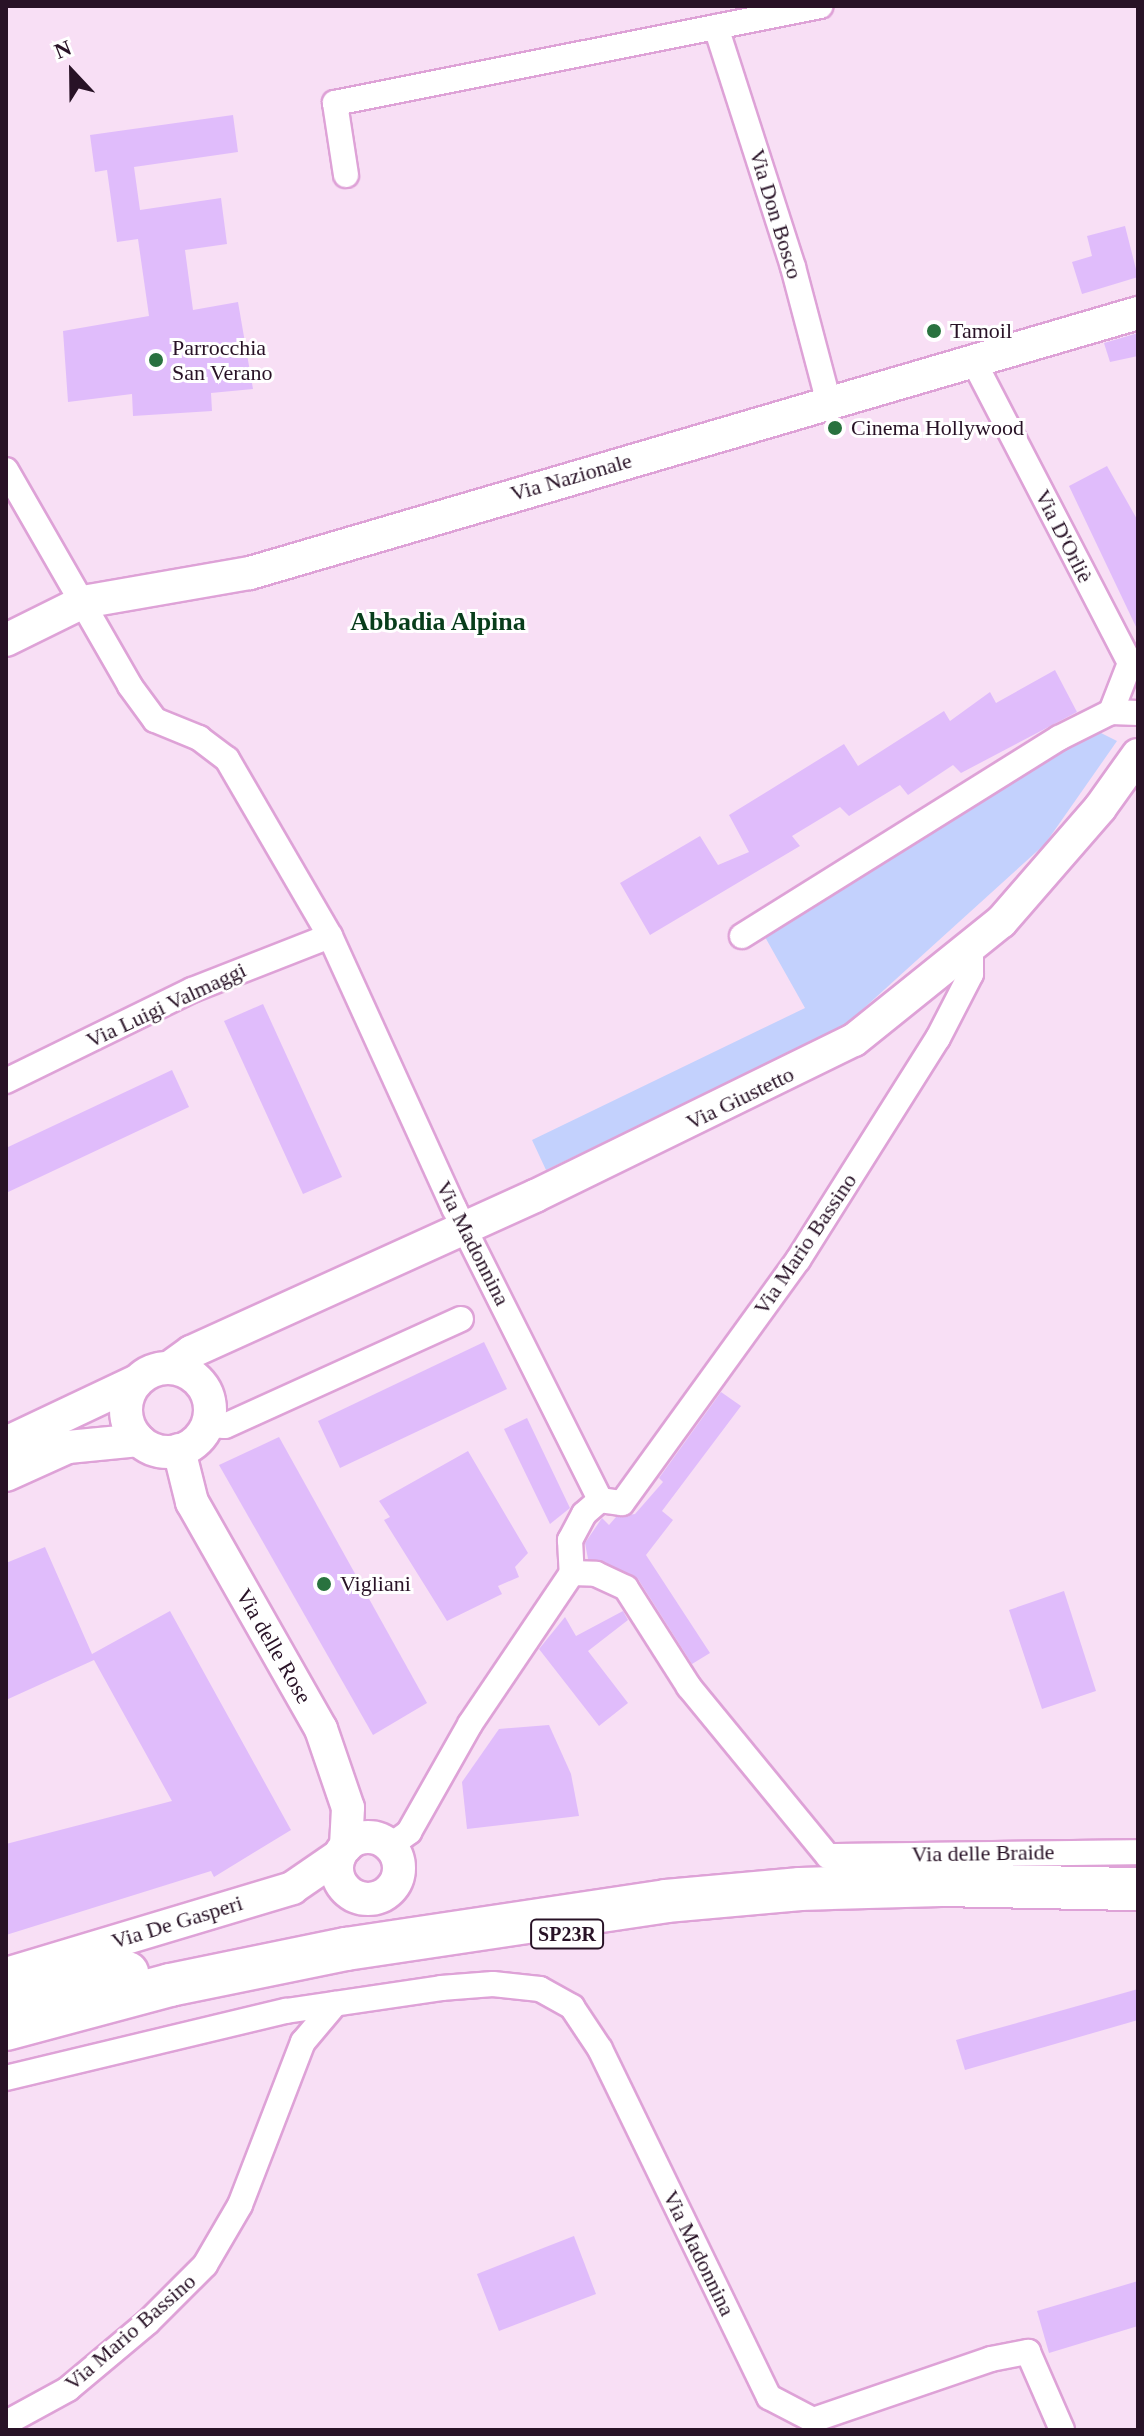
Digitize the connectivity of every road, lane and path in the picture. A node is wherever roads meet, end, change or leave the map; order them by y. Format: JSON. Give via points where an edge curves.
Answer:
{"nodes":[{"id":1,"x":820,"y":6,"type":"edge"},
{"id":2,"x":716,"y":27,"type":"junction"},
{"id":3,"x":346,"y":175,"type":"dead end"},
{"id":4,"x":1138,"y":313,"type":"edge"},
{"id":5,"x":974,"y":362,"type":"junction"},
{"id":6,"x":829,"y":403,"type":"junction"},
{"id":7,"x":6,"y":470,"type":"edge"},
{"id":8,"x":83,"y":602,"type":"junction"},
{"id":9,"x":6,"y":640,"type":"edge"},
{"id":10,"x":1111,"y":712,"type":"junction"},
{"id":11,"x":1138,"y":713,"type":"edge"},
{"id":12,"x":1138,"y":755,"type":"edge"},
{"id":13,"x":330,"y":936,"type":"junction"},
{"id":14,"x":742,"y":936,"type":"dead end"},
{"id":15,"x":971,"y":950,"type":"junction"},
{"id":16,"x":6,"y":1081,"type":"edge"},
{"id":17,"x":466,"y":1228,"type":"junction"},
{"id":18,"x":461,"y":1319,"type":"dead end"},
{"id":19,"x":258,"y":1325,"type":"junction"},
{"id":20,"x":169,"y":1368,"type":"junction"},
{"id":21,"x":137,"y":1381,"type":"junction"},
{"id":22,"x":204,"y":1389,"type":"junction"},
{"id":23,"x":207,"y":1425,"type":"junction"},
{"id":24,"x":139,"y":1440,"type":"junction"},
{"id":25,"x":6,"y":1443,"type":"edge"},
{"id":26,"x":179,"y":1450,"type":"junction"},
{"id":27,"x":6,"y":1475,"type":"edge"},
{"id":28,"x":600,"y":1500,"type":"junction"},
{"id":29,"x":572,"y":1573,"type":"junction"},
{"id":30,"x":321,"y":1729,"type":"junction"},
{"id":31,"x":386,"y":1843,"type":"junction"},
{"id":32,"x":343,"y":1851,"type":"junction"},
{"id":33,"x":1138,"y":1852,"type":"edge"},
{"id":34,"x":1138,"y":1889,"type":"edge"},
{"id":35,"x":1138,"y":1911,"type":"edge"},
{"id":36,"x":346,"y":1949,"type":"junction"},
{"id":37,"x":6,"y":1974,"type":"edge"},
{"id":38,"x":6,"y":1987,"type":"edge"},
{"id":39,"x":335,"y":2004,"type":"junction"},
{"id":40,"x":6,"y":2029,"type":"edge"},
{"id":41,"x":6,"y":2045,"type":"edge"},
{"id":42,"x":6,"y":2078,"type":"edge"},
{"id":43,"x":6,"y":2423,"type":"edge"},
{"id":44,"x":1062,"y":2430,"type":"edge"}],
"edges":[{"from":1,"to":2,"type":"street"},
{"from":2,"to":3,"type":"street","via":[[335,103]]},
{"from":2,"to":6,"type":"street","name":"Via Don Bosco","via":[[793,267]]},
{"from":4,"to":5,"type":"street","name":"Via Nazionale"},
{"from":5,"to":6,"type":"street","name":"Via Nazionale"},
{"from":5,"to":10,"type":"street","name":"Via D'Orliè","via":[[1130,663]]},
{"from":6,"to":8,"type":"street","name":"Via Nazionale","via":[[250,573]]},
{"from":7,"to":8,"type":"street","name":"Via Madonnina"},
{"from":8,"to":9,"type":"street","name":"Via Nazionale"},
{"from":8,"to":13,"type":"street","name":"Via Madonnina","via":[[155,720],[199,738],[227,759]]},
{"from":10,"to":11,"type":"street"},
{"from":10,"to":14,"type":"street","via":[[1059,738]]},
{"from":12,"to":15,"type":"street","name":"Via Giustetto","via":[[1087,823]]},
{"from":13,"to":16,"type":"street","name":"Via Luigi Valmaggi","via":[[192,990]]},
{"from":13,"to":17,"type":"street","name":"Via Madonnina"},
{"from":15,"to":17,"type":"street","name":"Via Giustetto","via":[[854,1040]]},
{"from":15,"to":28,"type":"street","name":"Via Mario Bassino","via":[[971,974],[938,1038],[798,1260],[622,1503]]},
{"from":17,"to":19,"type":"street","name":"Via Giustetto"},
{"from":17,"to":28,"type":"street","name":"Via Madonnina"},
{"from":18,"to":23,"type":"street","via":[[225,1426]]},
{"from":19,"to":20,"type":"street","name":"Via Giustetto","via":[[191,1352]]},
{"from":19,"to":22,"type":"street","name":"Via Giustetto","via":[[225,1355]]},
{"from":20,"to":21,"type":"street"},
{"from":20,"to":22,"type":"street","via":[[183,1370]]},
{"from":21,"to":24,"type":"street","via":[[126,1405],[131,1430]]},
{"from":21,"to":25,"type":"street"},
{"from":22,"to":23,"type":"street"},
{"from":23,"to":26,"type":"street"},
{"from":24,"to":26,"type":"street","via":[[151,1448]]},
{"from":24,"to":27,"type":"street","via":[[68,1447]]},
{"from":26,"to":30,"type":"street","name":"Via delle Rose","via":[[192,1502]]},
{"from":28,"to":29,"type":"street","via":[[584,1514],[570,1540]]},
{"from":29,"to":31,"type":"street","via":[[470,1724],[409,1832]]},
{"from":29,"to":33,"type":"street","name":"Via delle Braide","via":[[596,1574],[626,1588],[689,1687],[828,1856]]},
{"from":30,"to":31,"type":"street"},
{"from":30,"to":32,"type":"street","name":"Via delle Rose","via":[[344,1792]]},
{"from":31,"to":32,"type":"street","via":[[363,1838]]},
{"from":31,"to":32,"type":"street","name":"Via delle Rose","via":[[399,1861],[398,1877],[375,1898],[346,1890],[338,1872]]},
{"from":32,"to":37,"type":"street","name":"Via De Gasperi","via":[[292,1888]]},
{"from":34,"to":36,"type":"highway","number":"SP23R","via":[[800,1889],[666,1901]]},
{"from":35,"to":41,"type":"highway","number":"SP23R","via":[[977,1906],[809,1911],[546,1937],[311,1972]]},
{"from":36,"to":38,"type":"highway","via":[[292,1945]]},
{"from":36,"to":40,"type":"highway","number":"SP23R","via":[[170,1985]]},
{"from":39,"to":42,"type":"street","via":[[213,2026]]},
{"from":39,"to":43,"type":"street","name":"Via Mario Bassino","via":[[303,2042],[240,2205],[205,2265],[148,2322],[68,2389]]},
{"from":39,"to":44,"type":"street","name":"Via Madonnina","via":[[493,1984],[540,1989],[572,2007],[600,2049],[769,2397],[813,2420],[991,2359],[1028,2352]]}]}
